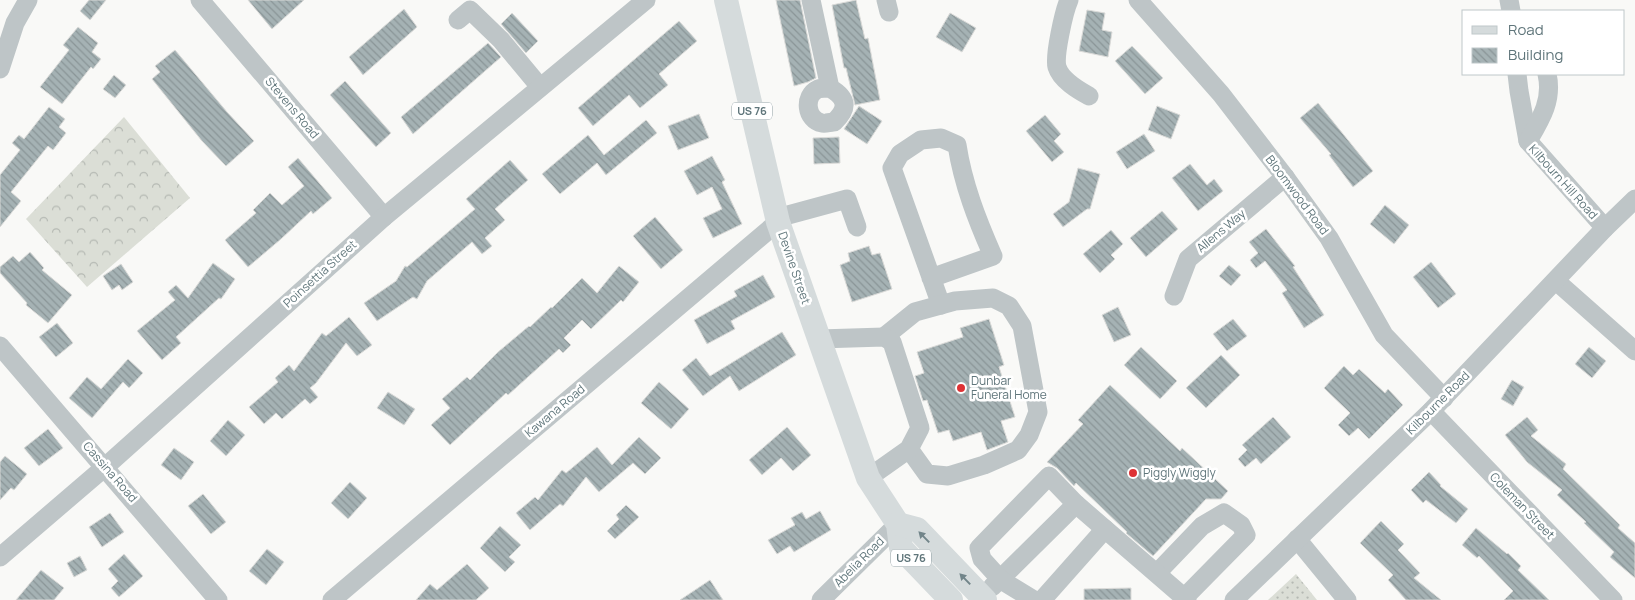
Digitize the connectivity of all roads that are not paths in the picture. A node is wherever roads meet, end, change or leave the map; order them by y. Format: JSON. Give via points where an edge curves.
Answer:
{"nodes":[{"id":1,"x":28,"y":0,"type":"edge"},
{"id":2,"x":200,"y":0,"type":"edge"},
{"id":3,"x":646,"y":0,"type":"edge"},
{"id":4,"x":726,"y":0,"type":"edge"},
{"id":5,"x":811,"y":0,"type":"edge"},
{"id":6,"x":1069,"y":0,"type":"edge"},
{"id":7,"x":1138,"y":0,"type":"edge"},
{"id":8,"x":458,"y":20,"type":"dead end"},
{"id":9,"x":0,"y":69,"type":"edge"},
{"id":10,"x":1517,"y":75,"type":"edge"},
{"id":11,"x":1547,"y":75,"type":"edge"},
{"id":12,"x":540,"y":87,"type":"junction"},
{"id":13,"x":830,"y":88,"type":"dead end"},
{"id":14,"x":1088,"y":96,"type":"dead end"},
{"id":15,"x":1528,"y":141,"type":"junction"},
{"id":16,"x":1284,"y":177,"type":"junction"},
{"id":17,"x":1635,"y":199,"type":"edge"},
{"id":18,"x":384,"y":217,"type":"junction"},
{"id":19,"x":777,"y":220,"type":"junction"},
{"id":20,"x":856,"y":227,"type":"dead end"},
{"id":21,"x":1605,"y":228,"type":"junction"},
{"id":22,"x":931,"y":278,"type":"junction"},
{"id":23,"x":1556,"y":280,"type":"junction"},
{"id":24,"x":1174,"y":296,"type":"dead end"},
{"id":25,"x":941,"y":305,"type":"junction"},
{"id":26,"x":884,"y":337,"type":"junction"},
{"id":27,"x":819,"y":338,"type":"junction"},
{"id":28,"x":0,"y":346,"type":"edge"},
{"id":29,"x":1635,"y":351,"type":"edge"},
{"id":30,"x":1438,"y":404,"type":"junction"},
{"id":31,"x":909,"y":449,"type":"junction"},
{"id":32,"x":105,"y":467,"type":"junction"},
{"id":33,"x":868,"y":478,"type":"junction"},
{"id":34,"x":1076,"y":504,"type":"junction"},
{"id":35,"x":898,"y":524,"type":"junction"},
{"id":36,"x":1105,"y":529,"type":"junction"},
{"id":37,"x":1297,"y":539,"type":"junction"},
{"id":38,"x":0,"y":558,"type":"edge"},
{"id":39,"x":1157,"y":573,"type":"junction"},
{"id":40,"x":1001,"y":580,"type":"junction"},
{"id":41,"x":982,"y":599,"type":"edge"},
{"id":42,"x":1186,"y":599,"type":"edge"},
{"id":43,"x":218,"y":600,"type":"edge"},
{"id":44,"x":332,"y":600,"type":"edge"},
{"id":45,"x":820,"y":600,"type":"edge"},
{"id":46,"x":951,"y":600,"type":"edge"},
{"id":47,"x":1034,"y":600,"type":"edge"},
{"id":48,"x":1042,"y":600,"type":"edge"},
{"id":49,"x":1234,"y":600,"type":"edge"},
{"id":50,"x":1347,"y":600,"type":"edge"},
{"id":51,"x":1613,"y":600,"type":"edge"}],
"edges":[{"from":1,"to":9,"type":"street","via":[[15,23]]},
{"from":2,"to":18,"type":"street","name":"Stevens Road"},
{"from":3,"to":12,"type":"street","name":"Poinsettia Street"},
{"from":4,"to":19,"type":"main road","name":"Devine Street","number":"US 76"},
{"from":5,"to":13,"type":"street"},
{"from":6,"to":14,"type":"street","via":[[1060,33],[1057,67],[1069,85]]},
{"from":7,"to":16,"type":"street","name":"Bloomwood Road","via":[[1221,94]]},
{"from":8,"to":12,"type":"street","via":[[470,10],[501,40]]},
{"from":10,"to":15,"type":"street","name":"Kilbourn Hill Road"},
{"from":11,"to":15,"type":"street","via":[[1550,87],[1544,114]]},
{"from":12,"to":18,"type":"street","name":"Poinsettia Street"},
{"from":15,"to":21,"type":"street","name":"Kilbourn Hill Road"},
{"from":16,"to":24,"type":"street","name":"Allens Way","via":[[1188,259]]},
{"from":16,"to":30,"type":"street","name":"Bloomwood Road","via":[[1329,238],[1384,336]]},
{"from":17,"to":21,"type":"street","name":"Kilbourne Road"},
{"from":18,"to":32,"type":"street","name":"Poinsettia Street"},
{"from":19,"to":20,"type":"street","via":[[846,198]]},
{"from":19,"to":27,"type":"main road","name":"Devine Street","number":"US 76"},
{"from":19,"to":44,"type":"street","name":"Kawana Road"},
{"from":21,"to":23,"type":"street","name":"Kilbourne Road"},
{"from":22,"to":22,"type":"street","via":[[892,168],[900,154],[921,140],[941,138],[957,145],[961,170],[993,256]]},
{"from":22,"to":25,"type":"street"},
{"from":23,"to":29,"type":"street"},
{"from":23,"to":30,"type":"street","name":"Kilbourne Road"},
{"from":25,"to":26,"type":"street","via":[[915,312]]},
{"from":25,"to":31,"type":"street","via":[[993,298],[1010,306],[1022,326],[1038,412],[1029,435],[1018,450],[948,476],[927,474]]},
{"from":26,"to":27,"type":"street"},
{"from":26,"to":31,"type":"street","via":[[892,342],[920,428]]},
{"from":27,"to":33,"type":"main road","name":"Devine Street","number":"US 76"},
{"from":28,"to":32,"type":"street","name":"Cassina Road"},
{"from":30,"to":37,"type":"street","name":"Kilbourne Road"},
{"from":30,"to":51,"type":"street","name":"Coleman Street"},
{"from":31,"to":33,"type":"street"},
{"from":32,"to":38,"type":"street","name":"Poinsettia Street"},
{"from":32,"to":43,"type":"street","name":"Cassina Road"},
{"from":33,"to":35,"type":"main road","name":"Devine Street","number":"US 76"},
{"from":34,"to":36,"type":"street"},
{"from":34,"to":40,"type":"street"},
{"from":34,"to":40,"type":"street","via":[[1049,476],[979,548],[982,559]]},
{"from":41,"to":35,"type":"main road","number":"US 76","one_way":true,"via":[[917,529]]},
{"from":35,"to":45,"type":"street","name":"Abelia Road"},
{"from":35,"to":46,"type":"main road","name":"Devine Street","number":"US 76","via":[[901,548]]},
{"from":36,"to":39,"type":"street"},
{"from":36,"to":48,"type":"street"},
{"from":37,"to":49,"type":"street","name":"Kilbourne Road"},
{"from":37,"to":50,"type":"street"},
{"from":39,"to":42,"type":"street"},
{"from":39,"to":42,"type":"street","via":[[1202,526],[1224,513],[1240,525],[1246,535]]},
{"from":40,"to":41,"type":"street"},
{"from":40,"to":47,"type":"street"}]}
